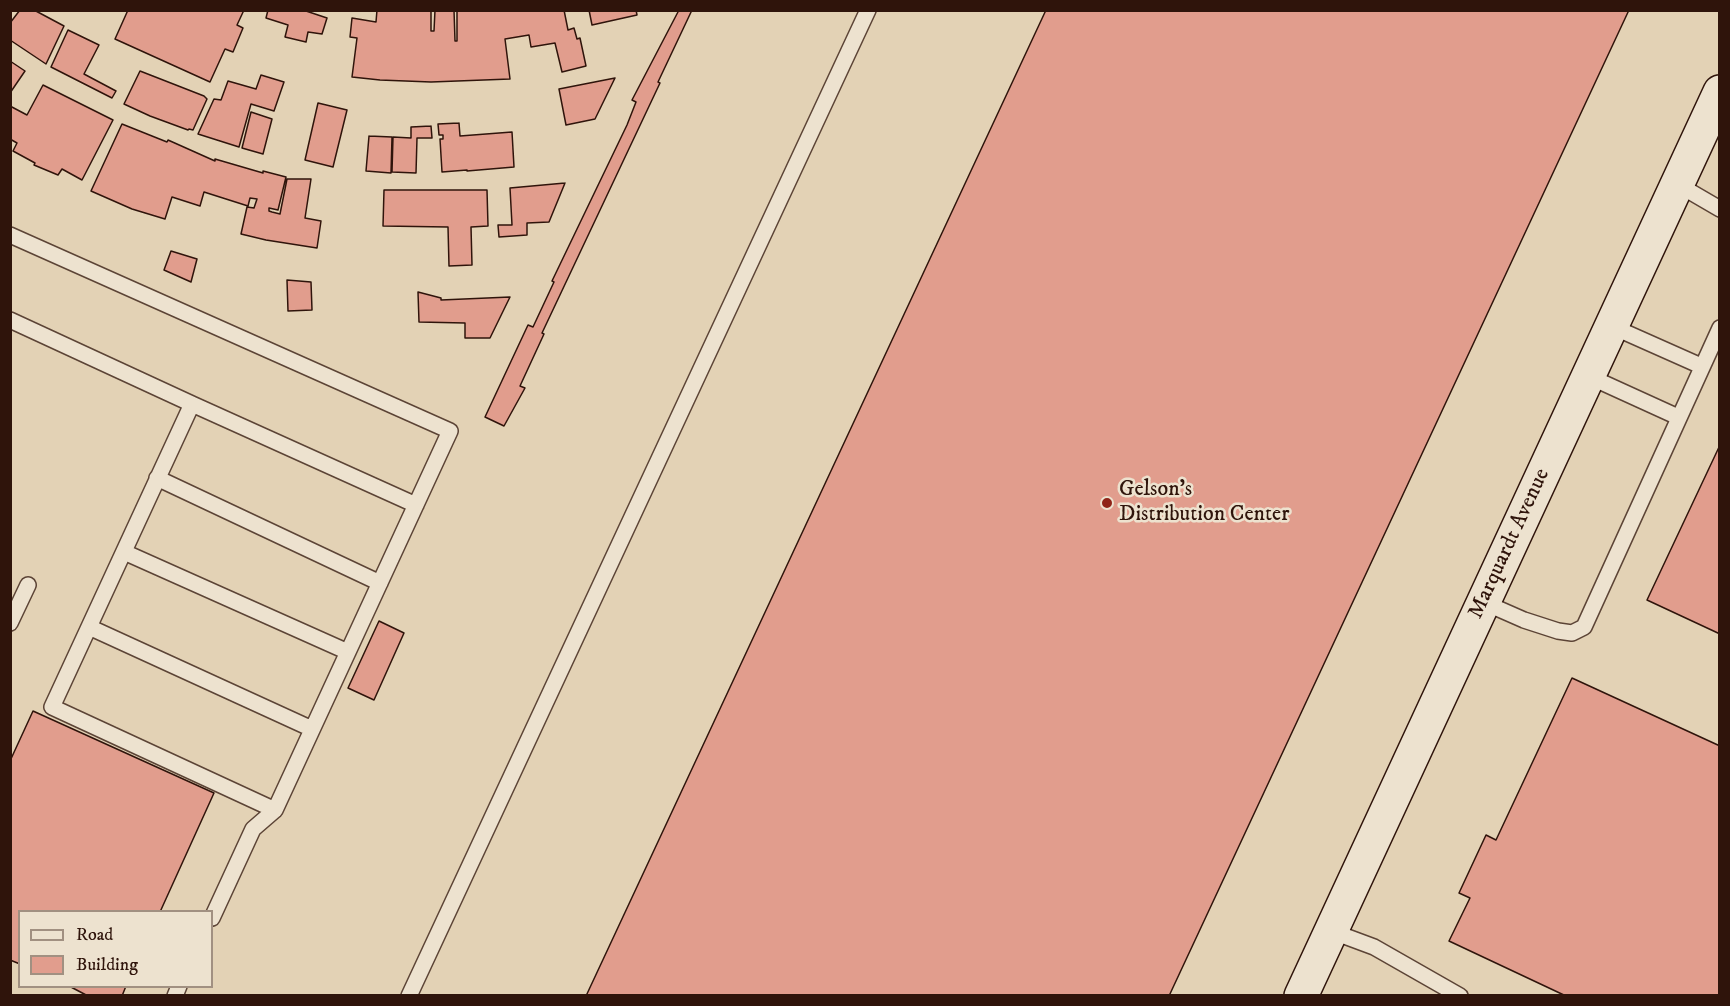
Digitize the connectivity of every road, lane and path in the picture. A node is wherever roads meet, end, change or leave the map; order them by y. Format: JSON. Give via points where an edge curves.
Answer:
{"nodes":[{"id":1,"x":868,"y":10,"type":"edge"},
{"id":2,"x":1719,"y":92,"type":"edge"},
{"id":3,"x":1677,"y":184,"type":"junction"},
{"id":4,"x":1719,"y":209,"type":"edge"},
{"id":5,"x":10,"y":235,"type":"edge"},
{"id":6,"x":10,"y":320,"type":"edge"},
{"id":7,"x":1611,"y":326,"type":"junction"},
{"id":8,"x":1719,"y":328,"type":"edge"},
{"id":9,"x":1701,"y":366,"type":"junction"},
{"id":10,"x":1588,"y":376,"type":"junction"},
{"id":11,"x":192,"y":404,"type":"junction"},
{"id":12,"x":1678,"y":417,"type":"junction"},
{"id":13,"x":158,"y":478,"type":"junction"},
{"id":14,"x":416,"y":505,"type":"junction"},
{"id":15,"x":124,"y":552,"type":"junction"},
{"id":16,"x":380,"y":583,"type":"junction"},
{"id":17,"x":28,"y":585,"type":"dead end"},
{"id":18,"x":1483,"y":602,"type":"junction"},
{"id":19,"x":10,"y":624,"type":"edge"},
{"id":20,"x":89,"y":627,"type":"junction"},
{"id":21,"x":348,"y":652,"type":"junction"},
{"id":22,"x":312,"y":729,"type":"junction"},
{"id":23,"x":275,"y":810,"type":"junction"},
{"id":24,"x":213,"y":916,"type":"edge"},
{"id":25,"x":1330,"y":931,"type":"junction"},
{"id":26,"x":409,"y":996,"type":"edge"},
{"id":27,"x":1301,"y":996,"type":"edge"},
{"id":28,"x":1460,"y":996,"type":"edge"}],
"edges":[{"from":1,"to":26,"type":"lane"},
{"from":2,"to":3,"type":"street","name":"Marquardt Avenue"},
{"from":3,"to":4,"type":"lane"},
{"from":3,"to":7,"type":"street","name":"Marquardt Avenue"},
{"from":5,"to":14,"type":"lane","via":[[450,431]]},
{"from":6,"to":11,"type":"lane"},
{"from":7,"to":9,"type":"lane"},
{"from":7,"to":10,"type":"street","name":"Marquardt Avenue"},
{"from":8,"to":9,"type":"lane"},
{"from":9,"to":12,"type":"lane"},
{"from":10,"to":12,"type":"lane"},
{"from":10,"to":18,"type":"street","name":"Marquardt Avenue"},
{"from":11,"to":13,"type":"lane"},
{"from":11,"to":14,"type":"lane"},
{"from":12,"to":18,"type":"lane","via":[[1584,627],[1572,633],[1558,632]]},
{"from":13,"to":15,"type":"lane"},
{"from":13,"to":16,"type":"lane"},
{"from":14,"to":16,"type":"lane"},
{"from":15,"to":20,"type":"lane"},
{"from":15,"to":21,"type":"lane"},
{"from":16,"to":21,"type":"lane"},
{"from":17,"to":19,"type":"lane"},
{"from":18,"to":25,"type":"street","name":"Marquardt Avenue"},
{"from":20,"to":22,"type":"lane"},
{"from":20,"to":23,"type":"lane","via":[[52,707]]},
{"from":21,"to":22,"type":"lane"},
{"from":22,"to":23,"type":"lane"},
{"from":23,"to":24,"type":"lane","via":[[253,829]]},
{"from":25,"to":27,"type":"street","name":"Marquardt Avenue"},
{"from":25,"to":28,"type":"lane","via":[[1374,947]]}]}
